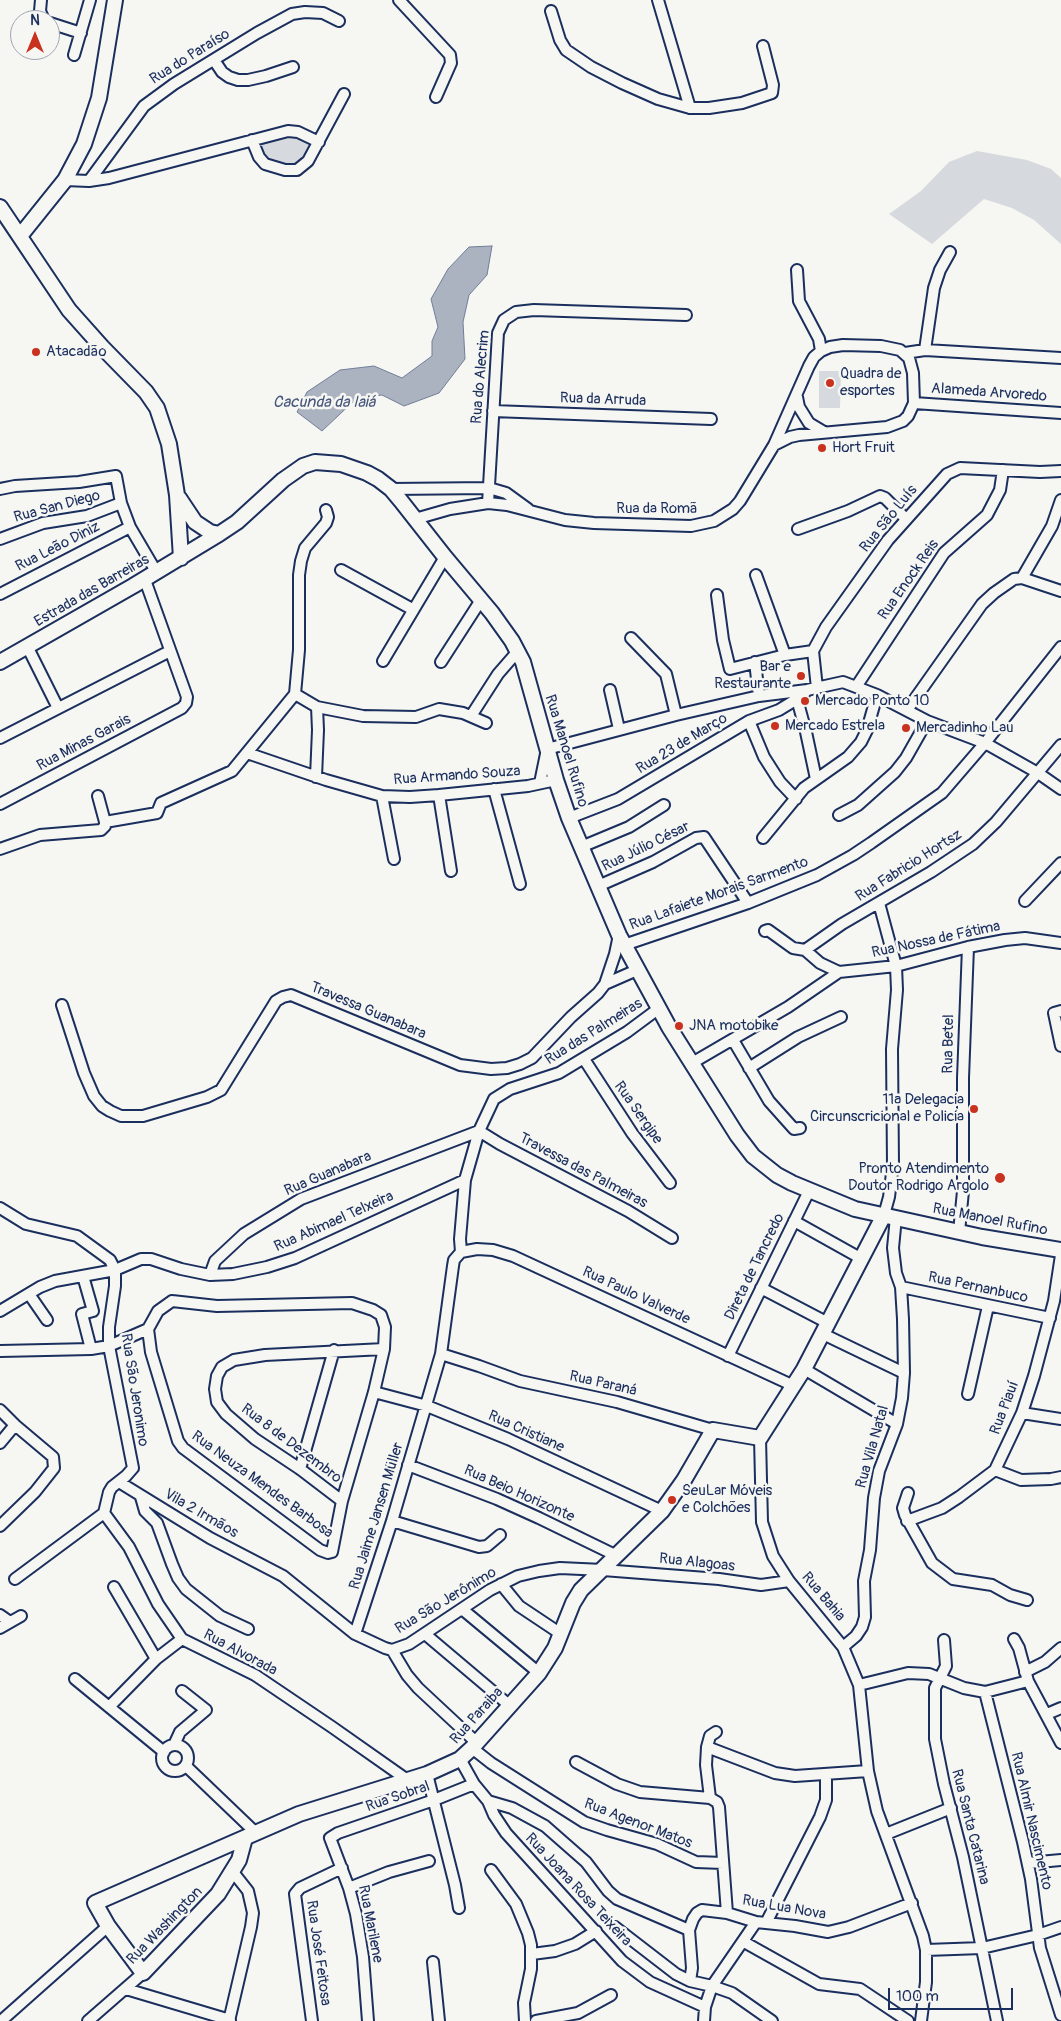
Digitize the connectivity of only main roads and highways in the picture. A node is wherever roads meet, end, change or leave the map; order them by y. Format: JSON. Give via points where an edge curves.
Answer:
{"nodes":[{"id":1,"x":115,"y":0,"type":"edge"},
{"id":2,"x":0,"y":208,"type":"edge"},
{"id":3,"x":20,"y":236,"type":"junction"},
{"id":4,"x":177,"y":495,"type":"junction"},
{"id":5,"x":219,"y":534,"type":"junction"},
{"id":6,"x":199,"y":547,"type":"joint"},
{"id":7,"x":181,"y":558,"type":"junction"},
{"id":8,"x":0,"y":662,"type":"edge"},
{"id":9,"x":890,"y":1216,"type":"junction"},
{"id":10,"x":1061,"y":1250,"type":"edge"},
{"id":11,"x":713,"y":1430,"type":"joint"},
{"id":12,"x":250,"y":1835,"type":"junction"},
{"id":13,"x":108,"y":1926,"type":"joint"}],
"edges":[{"from":1,"to":3,"type":"main road","via":[[94,115],[84,144],[65,180]]},
{"from":2,"to":3,"type":"main road"},
{"from":3,"to":4,"type":"main road","via":[[69,310],[152,399],[166,431]]},
{"from":4,"to":5,"type":"main road","via":[[195,522]]},
{"from":4,"to":7,"type":"main road"},
{"from":5,"to":6,"type":"main road","name":"Rua Manoel Rufino"},
{"from":5,"to":9,"type":"main road","name":"Rua Manoel Rufino","via":[[295,471],[315,462],[354,468],[391,489],[500,622],[518,652],[556,780],[622,940],[658,1009],[737,1135],[753,1156],[776,1175],[833,1202]]},
{"from":6,"to":7,"type":"main road","name":"Estrada das Barreiras"},
{"from":7,"to":8,"type":"main road","name":"Estrada das Barreiras"},
{"from":9,"to":10,"type":"main road","name":"Rua Manoel Rufino"},
{"from":9,"to":11,"type":"main road","name":"Rua Paraná","via":[[862,1259],[804,1369],[760,1438]]},
{"from":11,"to":12,"type":"main road","name":"Rua Paraiba","via":[[662,1511],[581,1590],[555,1648],[538,1673],[475,1746],[460,1759],[427,1774],[299,1814]]},
{"from":12,"to":13,"type":"main road","name":"Rua Paraiba","via":[[95,1903]]},
{"from":12,"to":13,"type":"main road","name":"Rua Washington","via":[[233,1872],[218,1894],[143,1973]]}]}
